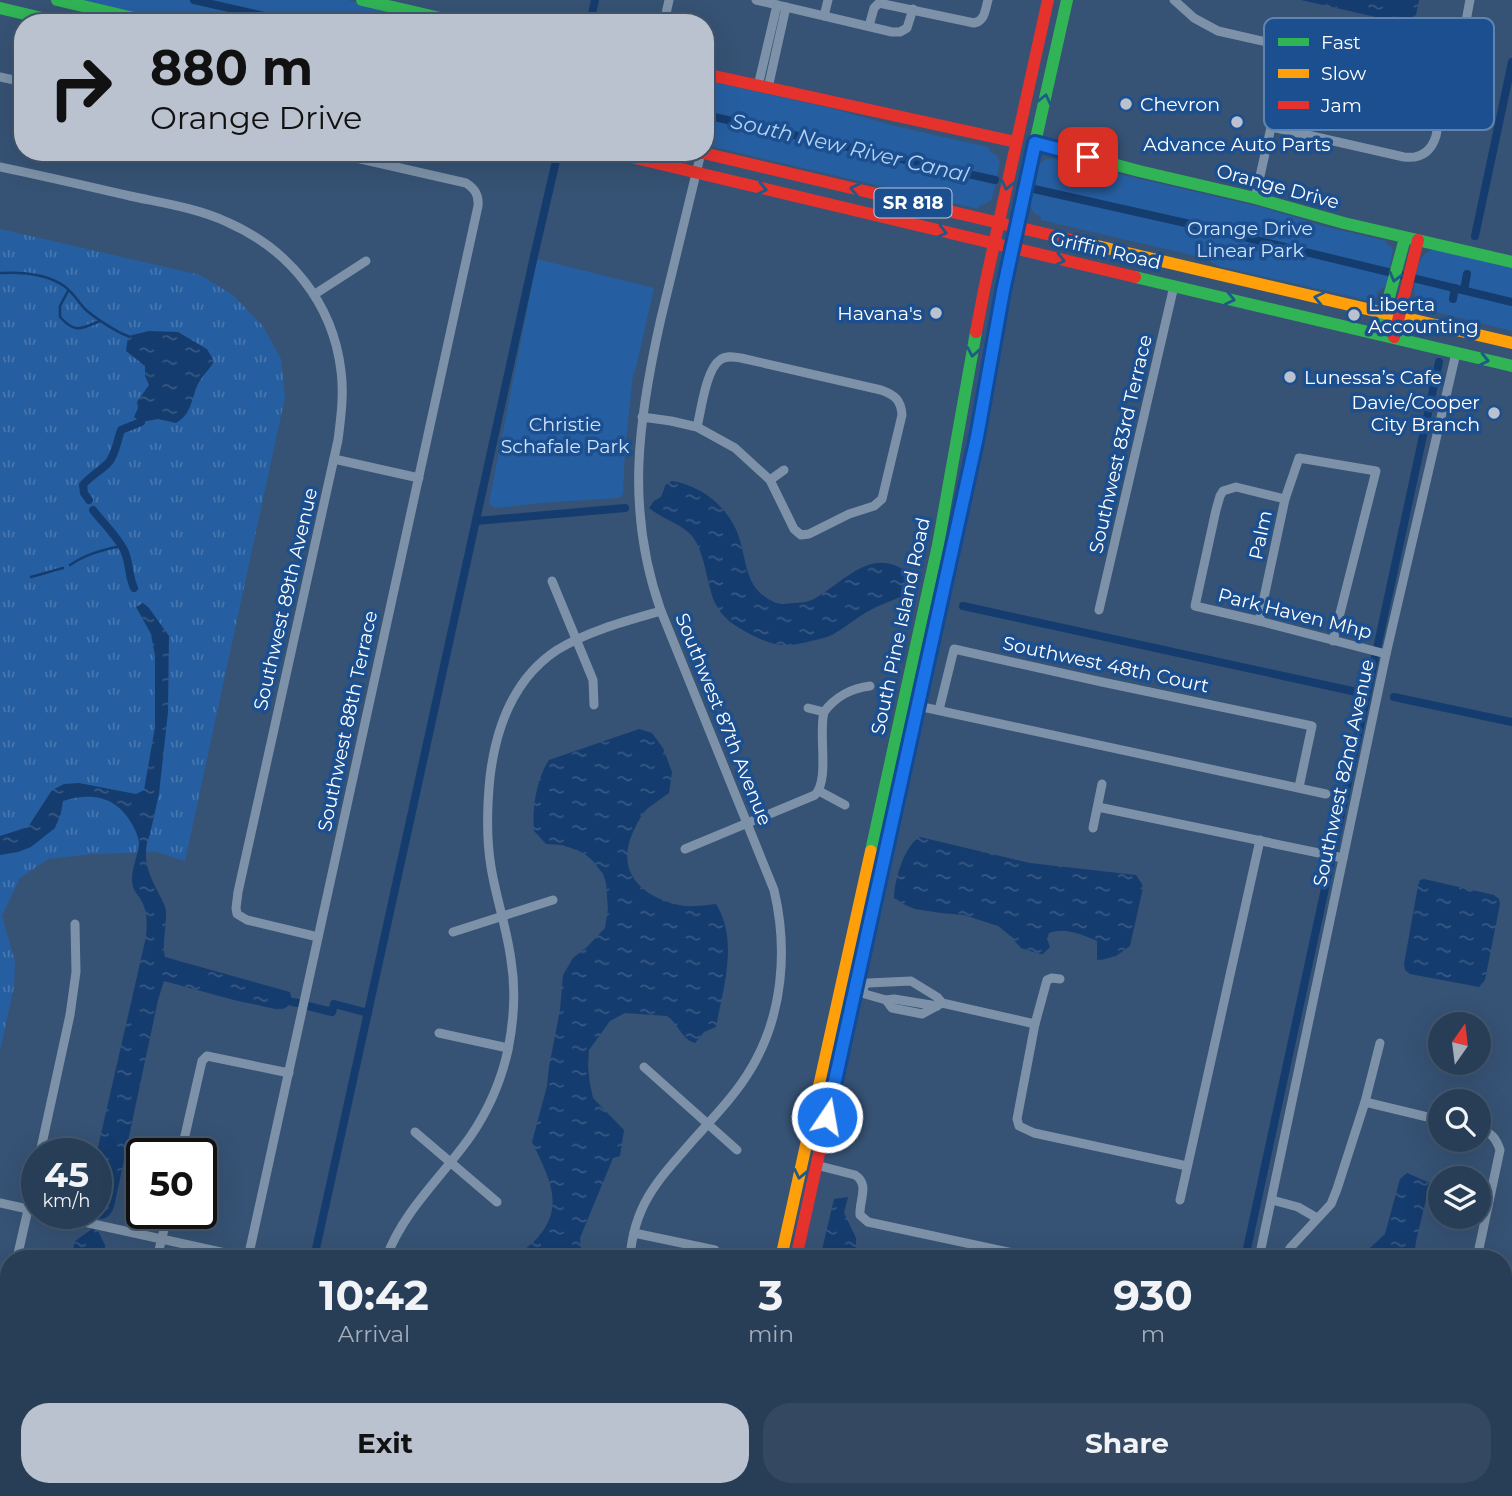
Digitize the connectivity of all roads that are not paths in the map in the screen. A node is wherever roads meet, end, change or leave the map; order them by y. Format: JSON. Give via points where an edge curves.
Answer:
{"nodes":[{"id":1,"x":57,"y":0,"type":"edge"},
{"id":2,"x":362,"y":0,"type":"edge"},
{"id":3,"x":755,"y":0,"type":"edge"},
{"id":4,"x":828,"y":0,"type":"edge"},
{"id":5,"x":988,"y":0,"type":"edge"},
{"id":6,"x":1048,"y":0,"type":"edge"},
{"id":7,"x":1067,"y":0,"type":"edge"},
{"id":8,"x":1174,"y":0,"type":"edge"},
{"id":9,"x":1470,"y":0,"type":"edge"},
{"id":10,"x":387,"y":2,"type":"edge"},
{"id":11,"x":781,"y":6,"type":"junction"},
{"id":12,"x":0,"y":8,"type":"edge"},
{"id":13,"x":913,"y":9,"type":"junction"},
{"id":14,"x":25,"y":14,"type":"edge"},
{"id":15,"x":117,"y":14,"type":"edge"},
{"id":16,"x":430,"y":14,"type":"edge"},
{"id":17,"x":824,"y":16,"type":"junction"},
{"id":18,"x":1466,"y":18,"type":"edge"},
{"id":19,"x":869,"y":26,"type":"junction"},
{"id":20,"x":1264,"y":42,"type":"edge"},
{"id":21,"x":714,"y":76,"type":"edge"},
{"id":22,"x":763,"y":87,"type":"junction"},
{"id":23,"x":1271,"y":130,"type":"edge"},
{"id":24,"x":1285,"y":130,"type":"edge"},
{"id":25,"x":1437,"y":130,"type":"edge"},
{"id":26,"x":1016,"y":142,"type":"junction"},
{"id":27,"x":1035,"y":143,"type":"junction"},
{"id":28,"x":714,"y":156,"type":"edge"},
{"id":29,"x":369,"y":161,"type":"edge"},
{"id":30,"x":647,"y":161,"type":"edge"},
{"id":31,"x":698,"y":161,"type":"edge"},
{"id":32,"x":0,"y":167,"type":"edge"},
{"id":33,"x":696,"y":173,"type":"junction"},
{"id":34,"x":1255,"y":198,"type":"junction"},
{"id":35,"x":998,"y":223,"type":"junction"},
{"id":36,"x":1017,"y":227,"type":"junction"},
{"id":37,"x":994,"y":244,"type":"junction"},
{"id":38,"x":1410,"y":246,"type":"junction"},
{"id":39,"x":1012,"y":248,"type":"junction"},
{"id":40,"x":366,"y":261,"type":"dead end"},
{"id":41,"x":1512,"y":262,"type":"edge"},
{"id":42,"x":1174,"y":286,"type":"junction"},
{"id":43,"x":315,"y":293,"type":"junction"},
{"id":44,"x":1387,"y":308,"type":"junction"},
{"id":45,"x":1401,"y":311,"type":"junction"},
{"id":46,"x":1379,"y":334,"type":"junction"},
{"id":47,"x":1394,"y":337,"type":"junction"},
{"id":48,"x":1498,"y":340,"type":"junction"},
{"id":49,"x":1512,"y":343,"type":"edge"},
{"id":50,"x":1456,"y":353,"type":"junction"},
{"id":51,"x":1512,"y":366,"type":"edge"},
{"id":52,"x":642,"y":417,"type":"junction"},
{"id":53,"x":697,"y":427,"type":"junction"},
{"id":54,"x":334,"y":459,"type":"junction"},
{"id":55,"x":784,"y":470,"type":"dead end"},
{"id":56,"x":419,"y":478,"type":"junction"},
{"id":57,"x":770,"y":480,"type":"junction"},
{"id":58,"x":1285,"y":499,"type":"junction"},
{"id":59,"x":552,"y":581,"type":"dead end"},
{"id":60,"x":1100,"y":610,"type":"dead end"},
{"id":61,"x":661,"y":611,"type":"junction"},
{"id":62,"x":1259,"y":621,"type":"junction"},
{"id":63,"x":577,"y":640,"type":"junction"},
{"id":64,"x":1333,"y":641,"type":"junction"},
{"id":65,"x":1386,"y":654,"type":"junction"},
{"id":66,"x":870,"y":685,"type":"dead end"},
{"id":67,"x":594,"y":705,"type":"dead end"},
{"id":68,"x":918,"y":706,"type":"junction"},
{"id":69,"x":808,"y":708,"type":"dead end"},
{"id":70,"x":939,"y":710,"type":"junction"},
{"id":71,"x":824,"y":712,"type":"junction"},
{"id":72,"x":1102,"y":784,"type":"dead end"},
{"id":73,"x":1299,"y":787,"type":"junction"},
{"id":74,"x":819,"y":791,"type":"junction"},
{"id":75,"x":883,"y":794,"type":"junction"},
{"id":76,"x":1326,"y":794,"type":"dead end"},
{"id":77,"x":897,"y":797,"type":"junction"},
{"id":78,"x":845,"y":805,"type":"dead end"},
{"id":79,"x":1098,"y":807,"type":"junction"},
{"id":80,"x":748,"y":823,"type":"junction"},
{"id":81,"x":1093,"y":828,"type":"dead end"},
{"id":82,"x":1260,"y":841,"type":"junction"},
{"id":83,"x":685,"y":849,"type":"dead end"},
{"id":84,"x":1340,"y":857,"type":"junction"},
{"id":85,"x":553,"y":900,"type":"dead end"},
{"id":86,"x":502,"y":916,"type":"junction"},
{"id":87,"x":75,"y":924,"type":"dead end"},
{"id":88,"x":453,"y":932,"type":"dead end"},
{"id":89,"x":318,"y":937,"type":"junction"},
{"id":90,"x":1060,"y":979,"type":"dead end"},
{"id":91,"x":842,"y":982,"type":"junction"},
{"id":92,"x":859,"y":986,"type":"junction"},
{"id":93,"x":923,"y":988,"type":"junction"},
{"id":94,"x":886,"y":1000,"type":"junction"},
{"id":95,"x":915,"y":1002,"type":"junction"},
{"id":96,"x":940,"y":1005,"type":"junction"},
{"id":97,"x":911,"y":1012,"type":"junction"},
{"id":98,"x":1035,"y":1024,"type":"junction"},
{"id":99,"x":439,"y":1033,"type":"dead end"},
{"id":100,"x":1380,"y":1043,"type":"dead end"},
{"id":101,"x":508,"y":1048,"type":"junction"},
{"id":102,"x":645,"y":1067,"type":"dead end"},
{"id":103,"x":289,"y":1073,"type":"junction"},
{"id":104,"x":1364,"y":1102,"type":"junction"},
{"id":105,"x":1428,"y":1117,"type":"edge"},
{"id":106,"x":708,"y":1124,"type":"junction"},
{"id":107,"x":415,"y":1132,"type":"dead end"},
{"id":108,"x":1491,"y":1134,"type":"edge"},
{"id":109,"x":43,"y":1138,"type":"edge"},
{"id":110,"x":184,"y":1138,"type":"edge"},
{"id":111,"x":737,"y":1150,"type":"dead end"},
{"id":112,"x":450,"y":1162,"type":"junction"},
{"id":113,"x":816,"y":1165,"type":"junction"},
{"id":114,"x":1187,"y":1166,"type":"junction"},
{"id":115,"x":1180,"y":1200,"type":"dead end"},
{"id":116,"x":1272,"y":1200,"type":"junction"},
{"id":117,"x":497,"y":1202,"type":"dead end"},
{"id":118,"x":0,"y":1203,"type":"edge"},
{"id":119,"x":21,"y":1207,"type":"edge"},
{"id":120,"x":1317,"y":1218,"type":"junction"},
{"id":121,"x":112,"y":1228,"type":"edge"},
{"id":122,"x":27,"y":1229,"type":"edge"},
{"id":123,"x":164,"y":1229,"type":"edge"},
{"id":124,"x":634,"y":1233,"type":"junction"},
{"id":125,"x":162,"y":1239,"type":"junction"},
{"id":126,"x":20,"y":1250,"type":"edge"},
{"id":127,"x":159,"y":1250,"type":"edge"},
{"id":128,"x":212,"y":1250,"type":"edge"},
{"id":129,"x":250,"y":1250,"type":"edge"},
{"id":130,"x":389,"y":1250,"type":"edge"},
{"id":131,"x":631,"y":1250,"type":"edge"},
{"id":132,"x":715,"y":1250,"type":"dead end"},
{"id":133,"x":783,"y":1250,"type":"edge"},
{"id":134,"x":798,"y":1250,"type":"edge"},
{"id":135,"x":999,"y":1250,"type":"edge"},
{"id":136,"x":1261,"y":1250,"type":"edge"},
{"id":137,"x":1288,"y":1250,"type":"edge"},
{"id":138,"x":1479,"y":1250,"type":"edge"}],
"edges":[{"from":1,"to":15,"type":"main road"},
{"from":2,"to":10,"type":"main road"},
{"from":3,"to":11,"type":"street"},
{"from":4,"to":17,"type":"street"},
{"from":5,"to":13,"type":"street","via":[[982,19],[974,23]]},
{"from":6,"to":26,"type":"main road","name":"South Pine Island Road"},
{"from":27,"to":7,"type":"main road","name":"South Pine Island Road","one_way":true},
{"from":8,"to":20,"type":"street","via":[[1205,25]]},
{"from":9,"to":18,"type":"street"},
{"from":10,"to":16,"type":"main road"},
{"from":11,"to":17,"type":"street"},
{"from":11,"to":22,"type":"street"},
{"from":12,"to":14,"type":"main road"},
{"from":13,"to":19,"type":"street","via":[[907,28],[900,32]]},
{"from":13,"to":19,"type":"street","via":[[879,3]]},
{"from":17,"to":19,"type":"street"},
{"from":21,"to":22,"type":"main road"},
{"from":22,"to":26,"type":"main road"},
{"from":23,"to":34,"type":"street"},
{"from":24,"to":25,"type":"street","via":[[1419,157],[1434,143]]},
{"from":26,"to":35,"type":"main road","name":"South Pine Island Road","one_way":true},
{"from":27,"to":34,"type":"main road","name":"Orange Drive"},
{"from":27,"to":36,"type":"main road","name":"South Pine Island Road"},
{"from":35,"to":28,"type":"main road","name":"Griffin Road","number":"SR 818","one_way":true},
{"from":29,"to":56,"type":"street","name":"Southwest 88th Terrace","via":[[466,183],[478,197]]},
{"from":30,"to":33,"type":"main road","name":"Griffin Road","number":"SR 818"},
{"from":31,"to":33,"type":"street","name":"Southwest 87th Avenue"},
{"from":32,"to":43,"type":"street","name":"Southwest 89th Avenue","via":[[225,221],[271,247]]},
{"from":33,"to":37,"type":"main road","name":"Griffin Road","number":"SR 818","one_way":true},
{"from":33,"to":52,"type":"street","name":"Southwest 87th Avenue"},
{"from":34,"to":38,"type":"main road","name":"Orange Drive"},
{"from":35,"to":36,"type":"main road","name":"Griffin Road","number":"SR 818"},
{"from":35,"to":37,"type":"main road","name":"South Pine Island Road"},
{"from":36,"to":39,"type":"main road","name":"South Pine Island Road"},
{"from":44,"to":36,"type":"main road","name":"Griffin Road","number":"SR 818","one_way":true},
{"from":37,"to":39,"type":"main road","name":"Griffin Road","number":"SR 818"},
{"from":37,"to":75,"type":"main road","name":"South Pine Island Road","one_way":true,"via":[[938,545]]},
{"from":38,"to":41,"type":"main road","name":"Orange Drive"},
{"from":38,"to":44,"type":"main road","one_way":true},
{"from":38,"to":45,"type":"main road"},
{"from":39,"to":42,"type":"main road","name":"Griffin Road","number":"SR 818","one_way":true},
{"from":39,"to":68,"type":"main road","name":"South Pine Island Road","via":[[977,437]]},
{"from":40,"to":43,"type":"street"},
{"from":42,"to":46,"type":"main road","name":"Griffin Road","number":"SR 818","one_way":true},
{"from":42,"to":60,"type":"street","name":"Southwest 83rd Terrace"},
{"from":43,"to":54,"type":"street","name":"Southwest 89th Avenue","via":[[330,325],[341,372]]},
{"from":44,"to":45,"type":"main road","name":"Griffin Road","number":"SR 818"},
{"from":44,"to":46,"type":"main road"},
{"from":45,"to":47,"type":"main road"},
{"from":45,"to":48,"type":"main road","name":"Griffin Road","number":"SR 818"},
{"from":46,"to":47,"type":"main road","name":"Griffin Road","number":"SR 818"},
{"from":47,"to":50,"type":"main road","name":"Griffin Road","number":"SR 818"},
{"from":48,"to":49,"type":"main road","name":"Griffin Road","number":"SR 818"},
{"from":48,"to":50,"type":"main road","via":[[1473,342]]},
{"from":50,"to":51,"type":"main road","name":"Griffin Road","number":"SR 818","one_way":true},
{"from":50,"to":65,"type":"street","name":"Southwest 82nd Avenue"},
{"from":52,"to":53,"type":"street"},
{"from":52,"to":61,"type":"street","name":"Southwest 87th Avenue","via":[[640,521]]},
{"from":53,"to":57,"type":"street","via":[[735,448]]},
{"from":53,"to":57,"type":"street","via":[[711,371],[723,358],[741,358],[881,390],[900,402],[902,415],[879,503],[801,535],[794,530]]},
{"from":54,"to":56,"type":"street"},
{"from":54,"to":89,"type":"street","name":"Southwest 89th Avenue","via":[[236,908],[247,920]]},
{"from":55,"to":57,"type":"street"},
{"from":56,"to":89,"type":"street","name":"Southwest 88th Terrace"},
{"from":58,"to":62,"type":"street","name":"Palm"},
{"from":58,"to":62,"type":"street","name":"Park Haven Mhp","via":[[1236,487],[1223,491],[1195,606]]},
{"from":58,"to":64,"type":"street","name":"Palm","via":[[1299,458],[1376,471]]},
{"from":59,"to":63,"type":"street"},
{"from":61,"to":63,"type":"street"},
{"from":61,"to":80,"type":"street","name":"Southwest 87th Avenue"},
{"from":62,"to":64,"type":"street","name":"Park Haven Mhp"},
{"from":63,"to":67,"type":"street","via":[[593,680]]},
{"from":63,"to":86,"type":"street","via":[[530,673],[499,730],[487,814],[491,868]]},
{"from":64,"to":65,"type":"street","name":"Park Haven Mhp"},
{"from":65,"to":84,"type":"street","name":"Southwest 82nd Avenue"},
{"from":66,"to":71,"type":"street","via":[[849,691]]},
{"from":68,"to":70,"type":"street"},
{"from":68,"to":77,"type":"main road","name":"South Pine Island Road"},
{"from":69,"to":71,"type":"street"},
{"from":70,"to":73,"type":"street"},
{"from":70,"to":73,"type":"street","name":"Southwest 48th Court","via":[[954,649],[1312,726]]},
{"from":71,"to":74,"type":"street"},
{"from":72,"to":79,"type":"street"},
{"from":73,"to":76,"type":"street"},
{"from":74,"to":78,"type":"street"},
{"from":74,"to":80,"type":"street"},
{"from":75,"to":77,"type":"main road"},
{"from":75,"to":91,"type":"main road","name":"South Pine Island Road"},
{"from":77,"to":92,"type":"main road","name":"South Pine Island Road"},
{"from":79,"to":81,"type":"street"},
{"from":79,"to":82,"type":"street"},
{"from":80,"to":83,"type":"street"},
{"from":80,"to":106,"type":"street","name":"Southwest 87th Avenue","via":[[778,905],[780,982],[773,1017],[753,1065]]},
{"from":82,"to":84,"type":"street"},
{"from":82,"to":114,"type":"street"},
{"from":84,"to":116,"type":"street","name":"Southwest 82nd Avenue"},
{"from":85,"to":86,"type":"street"},
{"from":86,"to":88,"type":"street"},
{"from":86,"to":101,"type":"street","via":[[513,976]]},
{"from":87,"to":109,"type":"street","via":[[76,972],[70,1015]]},
{"from":89,"to":103,"type":"street","name":"Southwest 88th Terrace"},
{"from":90,"to":98,"type":"street","via":[[1047,980]]},
{"from":91,"to":92,"type":"street"},
{"from":91,"to":133,"type":"main road","name":"South Pine Island Road","one_way":true},
{"from":92,"to":93,"type":"street","via":[[911,981]]},
{"from":92,"to":94,"type":"street","via":[[865,994]]},
{"from":92,"to":113,"type":"main road","name":"South Pine Island Road"},
{"from":93,"to":95,"type":"street"},
{"from":93,"to":96,"type":"street","via":[[937,997]]},
{"from":94,"to":95,"type":"street"},
{"from":94,"to":97,"type":"street","via":[[892,1008]]},
{"from":95,"to":96,"type":"street"},
{"from":95,"to":97,"type":"street"},
{"from":96,"to":97,"type":"street","via":[[922,1014]]},
{"from":96,"to":98,"type":"street"},
{"from":98,"to":114,"type":"street","via":[[1018,1126]]},
{"from":99,"to":101,"type":"street"},
{"from":100,"to":104,"type":"street"},
{"from":101,"to":112,"type":"street","via":[[487,1109]]},
{"from":102,"to":106,"type":"street"},
{"from":103,"to":110,"type":"street","via":[[206,1056]]},
{"from":103,"to":129,"type":"street","name":"Southwest 88th Terrace"},
{"from":104,"to":105,"type":"street"},
{"from":104,"to":120,"type":"street","via":[[1338,1189]]},
{"from":106,"to":111,"type":"street"},
{"from":106,"to":124,"type":"street","name":"Southwest 87th Avenue","via":[[652,1188]]},
{"from":107,"to":112,"type":"street"},
{"from":108,"to":138,"type":"street","via":[[1500,1150]]},
{"from":112,"to":117,"type":"street"},
{"from":112,"to":130,"type":"street","via":[[405,1219]]},
{"from":113,"to":134,"type":"main road","name":"South Pine Island Road"},
{"from":113,"to":135,"type":"street","via":[[860,1177],[864,1185],[860,1215],[868,1222]]},
{"from":114,"to":115,"type":"street"},
{"from":116,"to":120,"type":"street"},
{"from":116,"to":136,"type":"street","name":"Southwest 82nd Avenue"},
{"from":118,"to":119,"type":"street"},
{"from":120,"to":137,"type":"street"},
{"from":121,"to":125,"type":"street"},
{"from":122,"to":126,"type":"street"},
{"from":123,"to":125,"type":"street"},
{"from":124,"to":131,"type":"street","name":"Southwest 87th Avenue"},
{"from":124,"to":132,"type":"street"},
{"from":125,"to":127,"type":"street"},
{"from":125,"to":128,"type":"street"}]}
